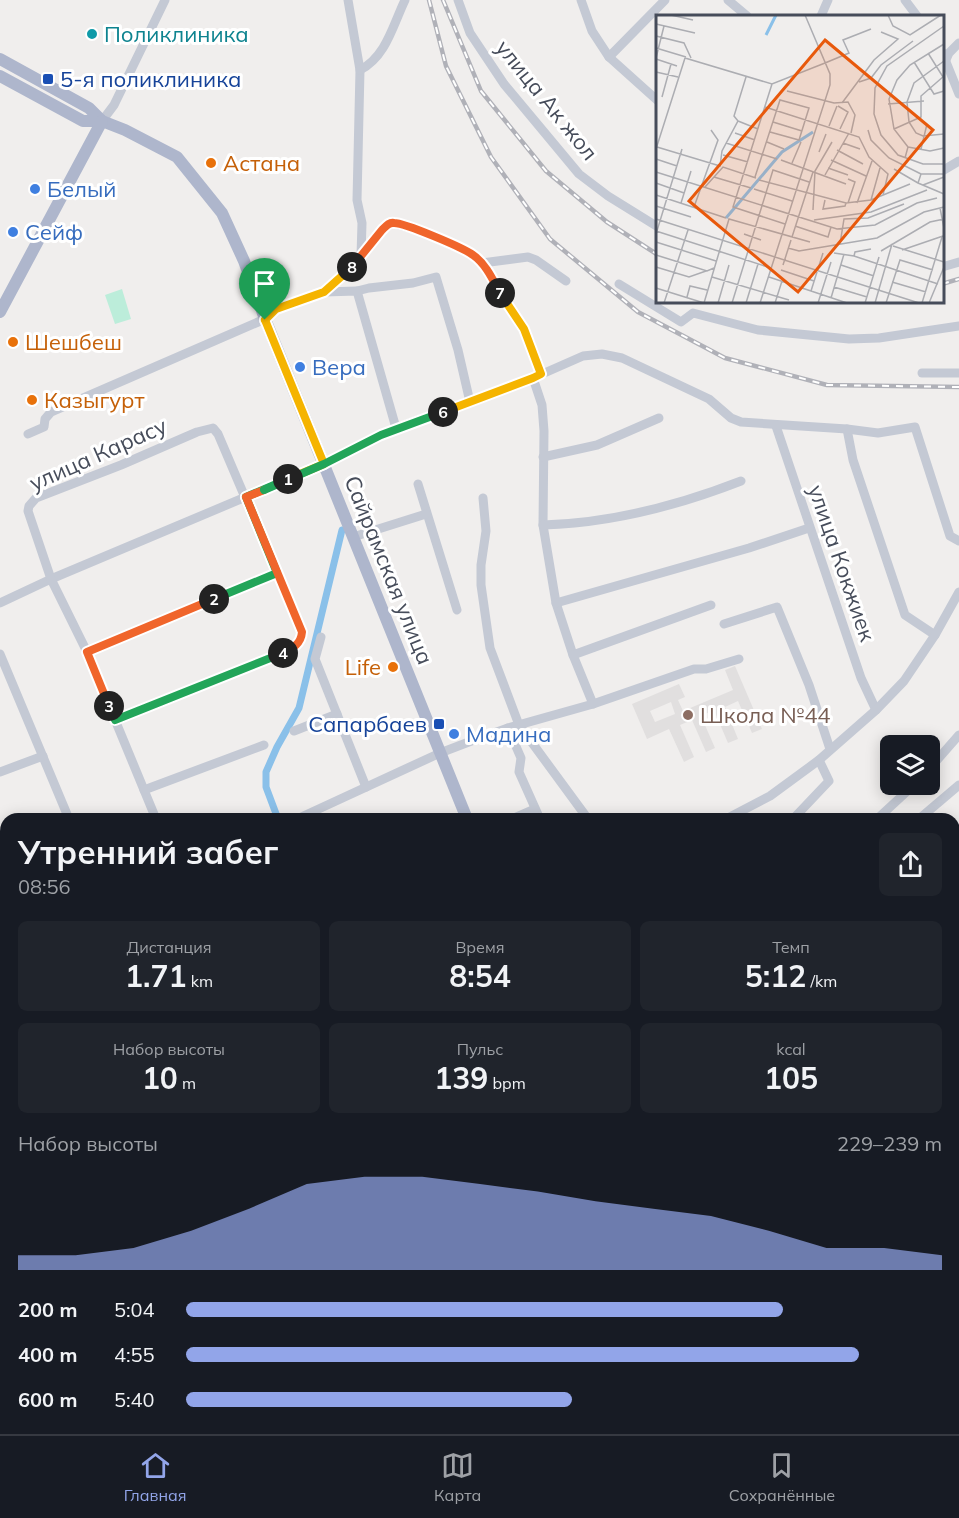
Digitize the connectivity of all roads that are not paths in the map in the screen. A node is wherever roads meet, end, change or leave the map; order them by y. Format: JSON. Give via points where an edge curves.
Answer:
{"nodes":[{"id":1,"x":165,"y":0,"type":"edge"},
{"id":2,"x":348,"y":0,"type":"edge"},
{"id":3,"x":405,"y":0,"type":"edge"},
{"id":4,"x":458,"y":0,"type":"edge"},
{"id":5,"x":581,"y":0,"type":"edge"},
{"id":6,"x":665,"y":0,"type":"edge"},
{"id":7,"x":729,"y":0,"type":"edge"},
{"id":8,"x":828,"y":0,"type":"edge"},
{"id":9,"x":905,"y":0,"type":"edge"},
{"id":10,"x":746,"y":15,"type":"edge"},
{"id":11,"x":821,"y":15,"type":"edge"},
{"id":12,"x":916,"y":15,"type":"edge"},
{"id":13,"x":959,"y":43,"type":"edge"},
{"id":14,"x":609,"y":57,"type":"junction"},
{"id":15,"x":0,"y":60,"type":"edge"},
{"id":16,"x":944,"y":63,"type":"edge"},
{"id":17,"x":360,"y":70,"type":"junction"},
{"id":18,"x":0,"y":76,"type":"edge"},
{"id":19,"x":959,"y":94,"type":"edge"},
{"id":20,"x":656,"y":100,"type":"edge"},
{"id":21,"x":102,"y":121,"type":"junction"},
{"id":22,"x":959,"y":161,"type":"edge"},
{"id":23,"x":944,"y":170,"type":"edge"},
{"id":24,"x":656,"y":226,"type":"edge"},
{"id":25,"x":362,"y":256,"type":"junction"},
{"id":26,"x":959,"y":262,"type":"edge"},
{"id":27,"x":482,"y":263,"type":"junction"},
{"id":28,"x":944,"y":266,"type":"edge"},
{"id":29,"x":566,"y":281,"type":"dead end"},
{"id":30,"x":619,"y":284,"type":"dead end"},
{"id":31,"x":357,"y":291,"type":"junction"},
{"id":32,"x":324,"y":292,"type":"junction"},
{"id":33,"x":0,"y":312,"type":"edge"},
{"id":34,"x":265,"y":320,"type":"junction"},
{"id":35,"x":959,"y":326,"type":"edge"},
{"id":36,"x":922,"y":373,"type":"dead end"},
{"id":37,"x":959,"y":373,"type":"edge"},
{"id":38,"x":537,"y":376,"type":"junction"},
{"id":39,"x":470,"y":402,"type":"junction"},
{"id":40,"x":660,"y":418,"type":"dead end"},
{"id":41,"x":776,"y":426,"type":"junction"},
{"id":42,"x":396,"y":428,"type":"junction"},
{"id":43,"x":847,"y":429,"type":"junction"},
{"id":44,"x":28,"y":435,"type":"dead end"},
{"id":45,"x":543,"y":457,"type":"junction"},
{"id":46,"x":324,"y":464,"type":"junction"},
{"id":47,"x":741,"y":481,"type":"dead end"},
{"id":48,"x":418,"y":484,"type":"dead end"},
{"id":49,"x":246,"y":497,"type":"junction"},
{"id":50,"x":483,"y":498,"type":"dead end"},
{"id":51,"x":426,"y":514,"type":"junction"},
{"id":52,"x":543,"y":525,"type":"junction"},
{"id":53,"x":809,"y":528,"type":"junction"},
{"id":54,"x":353,"y":537,"type":"junction"},
{"id":55,"x":959,"y":541,"type":"edge"},
{"id":56,"x":277,"y":573,"type":"junction"},
{"id":57,"x":51,"y":579,"type":"junction"},
{"id":58,"x":959,"y":592,"type":"edge"},
{"id":59,"x":0,"y":603,"type":"edge"},
{"id":60,"x":556,"y":603,"type":"junction"},
{"id":61,"x":711,"y":605,"type":"dead end"},
{"id":62,"x":457,"y":610,"type":"dead end"},
{"id":63,"x":724,"y":624,"type":"dead end"},
{"id":64,"x":935,"y":635,"type":"junction"},
{"id":65,"x":321,"y":638,"type":"dead end"},
{"id":66,"x":87,"y":652,"type":"junction"},
{"id":67,"x":0,"y":654,"type":"edge"},
{"id":68,"x":573,"y":655,"type":"junction"},
{"id":69,"x":739,"y":659,"type":"dead end"},
{"id":70,"x":593,"y":704,"type":"junction"},
{"id":71,"x":876,"y":710,"type":"junction"},
{"id":72,"x":337,"y":714,"type":"junction"},
{"id":73,"x":115,"y":720,"type":"junction"},
{"id":74,"x":519,"y":724,"type":"junction"},
{"id":75,"x":508,"y":728,"type":"junction"},
{"id":76,"x":294,"y":731,"type":"dead end"},
{"id":77,"x":959,"y":735,"type":"edge"},
{"id":78,"x":264,"y":745,"type":"dead end"},
{"id":79,"x":830,"y":749,"type":"junction"},
{"id":80,"x":441,"y":753,"type":"junction"},
{"id":81,"x":43,"y":756,"type":"junction"},
{"id":82,"x":940,"y":757,"type":"edge"},
{"id":83,"x":819,"y":760,"type":"junction"},
{"id":84,"x":0,"y":772,"type":"edge"},
{"id":85,"x":959,"y":785,"type":"edge"},
{"id":86,"x":366,"y":788,"type":"junction"},
{"id":87,"x":144,"y":790,"type":"junction"},
{"id":88,"x":903,"y":795,"type":"edge"},
{"id":89,"x":535,"y":808,"type":"junction"},
{"id":90,"x":67,"y":813,"type":"edge"},
{"id":91,"x":154,"y":813,"type":"edge"},
{"id":92,"x":310,"y":813,"type":"edge"},
{"id":93,"x":465,"y":813,"type":"edge"},
{"id":94,"x":525,"y":813,"type":"edge"},
{"id":95,"x":537,"y":813,"type":"edge"},
{"id":96,"x":584,"y":813,"type":"edge"},
{"id":97,"x":737,"y":813,"type":"edge"},
{"id":98,"x":799,"y":813,"type":"edge"},
{"id":99,"x":884,"y":813,"type":"edge"},
{"id":100,"x":926,"y":813,"type":"edge"}],
"edges":[{"from":1,"to":21,"type":"street","via":[[114,105]]},
{"from":2,"to":17,"type":"street"},
{"from":3,"to":17,"type":"street","via":[[383,49]]},
{"from":4,"to":24,"type":"street","name":"улица Ак жол","via":[[470,33],[504,84],[579,174]]},
{"from":5,"to":14,"type":"street","via":[[592,31]]},
{"from":6,"to":14,"type":"street"},
{"from":7,"to":10,"type":"street"},
{"from":8,"to":11,"type":"street"},
{"from":9,"to":12,"type":"street"},
{"from":13,"to":16,"type":"street"},
{"from":14,"to":20,"type":"street"},
{"from":15,"to":21,"type":"main road","via":[[90,109]]},
{"from":16,"to":19,"type":"street"},
{"from":17,"to":25,"type":"street","via":[[357,200]]},
{"from":18,"to":21,"type":"main road","via":[[84,121]]},
{"from":21,"to":33,"type":"main road"},
{"from":21,"to":34,"type":"main road","name":"Сайрамская улица","via":[[177,157],[222,213]]},
{"from":22,"to":23,"type":"street"},
{"from":25,"to":27,"type":"street","via":[[388,224],[394,223],[472,254]]},
{"from":25,"to":32,"type":"street"},
{"from":26,"to":28,"type":"street"},
{"from":27,"to":29,"type":"street","via":[[528,257]]},
{"from":27,"to":38,"type":"street","via":[[524,329]]},
{"from":30,"to":35,"type":"street","via":[[681,322],[693,313],[758,330],[849,339]]},
{"from":31,"to":32,"type":"street"},
{"from":31,"to":39,"type":"street","via":[[436,277]]},
{"from":31,"to":42,"type":"street"},
{"from":32,"to":34,"type":"street","via":[[276,309]]},
{"from":34,"to":44,"type":"street","via":[[51,412],[44,427]]},
{"from":34,"to":46,"type":"main road","name":"Сайрамская улица"},
{"from":36,"to":37,"type":"street"},
{"from":38,"to":39,"type":"street"},
{"from":38,"to":41,"type":"street","via":[[583,356],[622,358],[709,399],[731,418]]},
{"from":38,"to":45,"type":"street"},
{"from":39,"to":42,"type":"street"},
{"from":40,"to":45,"type":"street","via":[[597,445]]},
{"from":41,"to":43,"type":"street"},
{"from":41,"to":53,"type":"street","name":"улица Кокжиек"},
{"from":42,"to":46,"type":"street"},
{"from":43,"to":55,"type":"street","via":[[878,433],[915,427],[950,536]]},
{"from":43,"to":64,"type":"street","via":[[852,460],[905,615]]},
{"from":45,"to":52,"type":"street"},
{"from":46,"to":49,"type":"street"},
{"from":46,"to":54,"type":"main road","name":"Сайрамская улица"},
{"from":47,"to":52,"type":"street","via":[[694,499],[633,514]]},
{"from":48,"to":51,"type":"street"},
{"from":49,"to":56,"type":"street"},
{"from":49,"to":57,"type":"street"},
{"from":49,"to":57,"type":"street","name":"улица Карасу","via":[[216,430],[207,428],[36,498],[28,511]]},
{"from":50,"to":74,"type":"street","via":[[486,531],[481,585],[486,627]]},
{"from":51,"to":54,"type":"street"},
{"from":51,"to":62,"type":"street"},
{"from":52,"to":60,"type":"street"},
{"from":53,"to":60,"type":"street"},
{"from":53,"to":71,"type":"street","name":"улица Кокжиек","via":[[861,678]]},
{"from":54,"to":80,"type":"main road","name":"Сайрамская улица"},
{"from":56,"to":66,"type":"street"},
{"from":56,"to":73,"type":"street","via":[[302,632],[296,646]]},
{"from":57,"to":59,"type":"street"},
{"from":57,"to":66,"type":"street","name":"улица Карасу"},
{"from":58,"to":64,"type":"street"},
{"from":60,"to":68,"type":"street"},
{"from":61,"to":68,"type":"street"},
{"from":63,"to":79,"type":"street","via":[[777,607]]},
{"from":64,"to":71,"type":"street","via":[[904,681]]},
{"from":65,"to":72,"type":"street","via":[[315,658]]},
{"from":66,"to":73,"type":"street","name":"улица Карасу"},
{"from":67,"to":81,"type":"street"},
{"from":68,"to":70,"type":"street"},
{"from":69,"to":70,"type":"street","via":[[694,669]]},
{"from":70,"to":74,"type":"street"},
{"from":71,"to":79,"type":"street"},
{"from":72,"to":76,"type":"street"},
{"from":72,"to":86,"type":"street"},
{"from":73,"to":87,"type":"street","name":"улица Карасу"},
{"from":74,"to":75,"type":"street"},
{"from":74,"to":96,"type":"street"},
{"from":75,"to":80,"type":"street"},
{"from":75,"to":89,"type":"street","via":[[521,758],[519,772]]},
{"from":77,"to":82,"type":"street"},
{"from":78,"to":87,"type":"street"},
{"from":79,"to":83,"type":"street"},
{"from":80,"to":86,"type":"street"},
{"from":80,"to":93,"type":"main road","name":"Сайрамская улица"},
{"from":81,"to":84,"type":"street"},
{"from":81,"to":90,"type":"street"},
{"from":83,"to":97,"type":"street","via":[[770,796]]},
{"from":83,"to":98,"type":"street","via":[[829,781]]},
{"from":85,"to":100,"type":"street"},
{"from":86,"to":92,"type":"street"},
{"from":87,"to":91,"type":"street","name":"улица Карасу"},
{"from":88,"to":99,"type":"street"},
{"from":89,"to":94,"type":"street"},
{"from":89,"to":95,"type":"street"}]}
